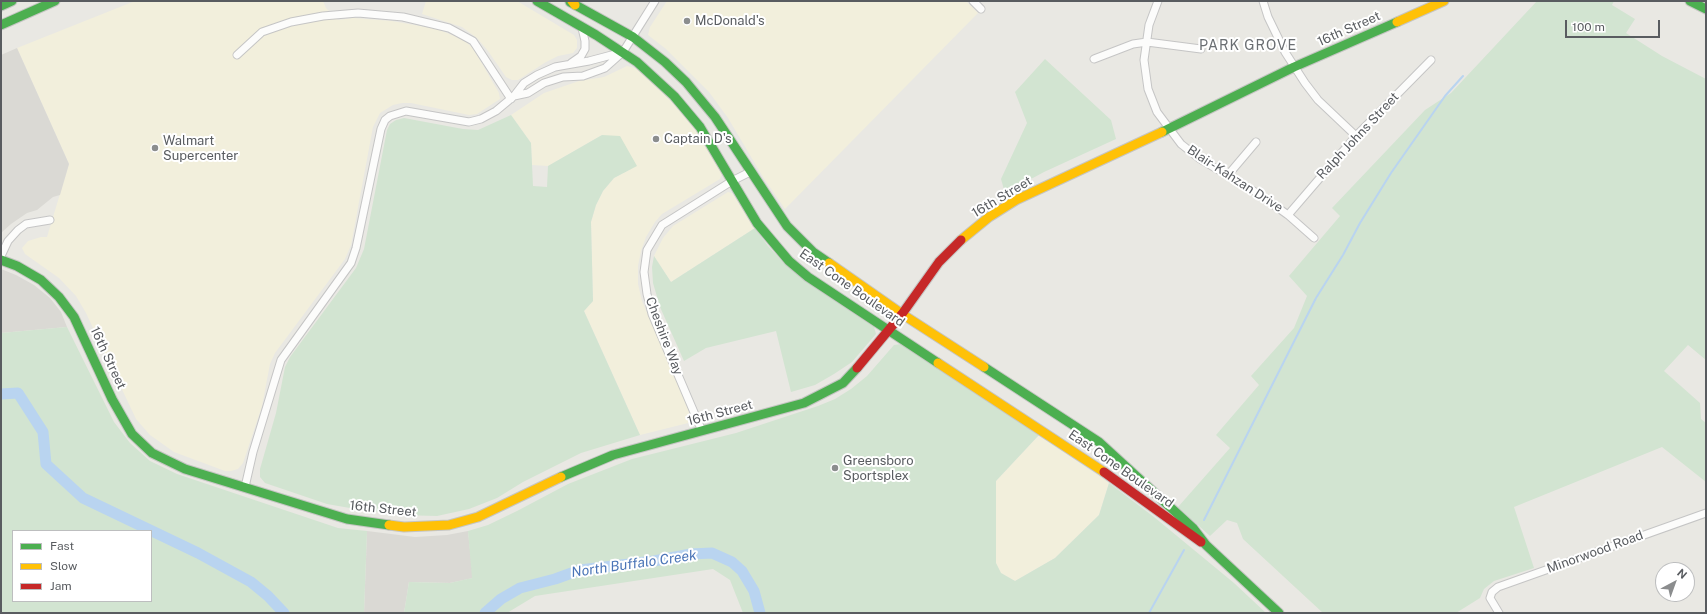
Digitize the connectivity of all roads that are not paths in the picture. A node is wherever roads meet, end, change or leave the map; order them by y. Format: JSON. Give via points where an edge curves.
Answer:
{"nodes":[{"id":1,"x":12,"y":1,"type":"edge"},
{"id":2,"x":537,"y":1,"type":"edge"},
{"id":3,"x":655,"y":1,"type":"edge"},
{"id":4,"x":973,"y":1,"type":"edge"},
{"id":5,"x":1158,"y":1,"type":"edge"},
{"id":6,"x":1263,"y":1,"type":"edge"},
{"id":7,"x":1444,"y":1,"type":"edge"},
{"id":8,"x":1690,"y":1,"type":"edge"},
{"id":9,"x":53,"y":2,"type":"edge"},
{"id":10,"x":571,"y":2,"type":"edge"},
{"id":11,"x":1,"y":6,"type":"edge"},
{"id":12,"x":981,"y":9,"type":"dead end"},
{"id":13,"x":1706,"y":9,"type":"edge"},
{"id":14,"x":1,"y":25,"type":"edge"},
{"id":15,"x":582,"y":28,"type":"junction"},
{"id":16,"x":633,"y":37,"type":"junction"},
{"id":17,"x":1147,"y":42,"type":"junction"},
{"id":18,"x":1201,"y":49,"type":"dead end"},
{"id":19,"x":623,"y":52,"type":"junction"},
{"id":20,"x":237,"y":55,"type":"dead end"},
{"id":21,"x":1094,"y":59,"type":"dead end"},
{"id":22,"x":1431,"y":60,"type":"dead end"},
{"id":23,"x":570,"y":64,"type":"junction"},
{"id":24,"x":1294,"y":67,"type":"junction"},
{"id":25,"x":513,"y":97,"type":"junction"},
{"id":26,"x":1170,"y":128,"type":"junction"},
{"id":27,"x":1356,"y":136,"type":"junction"},
{"id":28,"x":1256,"y":142,"type":"dead end"},
{"id":29,"x":750,"y":172,"type":"junction"},
{"id":30,"x":1228,"y":175,"type":"junction"},
{"id":31,"x":732,"y":181,"type":"junction"},
{"id":32,"x":1288,"y":215,"type":"junction"},
{"id":33,"x":50,"y":220,"type":"dead end"},
{"id":34,"x":1314,"y":238,"type":"dead end"},
{"id":35,"x":1,"y":256,"type":"edge"},
{"id":36,"x":1,"y":260,"type":"edge"},
{"id":37,"x":902,"y":314,"type":"junction"},
{"id":38,"x":889,"y":331,"type":"junction"},
{"id":39,"x":702,"y":431,"type":"junction"},
{"id":40,"x":245,"y":487,"type":"junction"},
{"id":41,"x":1706,"y":512,"type":"edge"},
{"id":42,"x":1206,"y":544,"type":"junction"},
{"id":43,"x":1279,"y":613,"type":"edge"},
{"id":44,"x":1499,"y":613,"type":"edge"}],
"edges":[{"from":1,"to":11,"type":"main road"},
{"from":2,"to":15,"type":"main road","name":"East Cone Boulevard"},
{"from":3,"to":16,"type":"street"},
{"from":4,"to":12,"type":"street"},
{"from":5,"to":17,"type":"street","name":"Blair-Kahzan Drive","via":[[1149,25]]},
{"from":6,"to":24,"type":"street","via":[[1268,17]]},
{"from":7,"to":24,"type":"main road","name":"16th Street"},
{"from":8,"to":13,"type":"main road"},
{"from":9,"to":14,"type":"main road"},
{"from":10,"to":16,"type":"main road","name":"East Cone Boulevard"},
{"from":15,"to":19,"type":"main road","name":"East Cone Boulevard"},
{"from":15,"to":23,"type":"street","via":[[585,49],[581,56]]},
{"from":16,"to":19,"type":"street"},
{"from":16,"to":29,"type":"main road","name":"East Cone Boulevard","via":[[665,62],[695,92],[715,117]]},
{"from":17,"to":18,"type":"street"},
{"from":17,"to":21,"type":"street","via":[[1133,44]]},
{"from":17,"to":26,"type":"street","name":"Blair-Kahzan Drive","via":[[1144,60],[1148,89],[1157,112]]},
{"from":19,"to":23,"type":"street","via":[[589,62]]},
{"from":19,"to":25,"type":"street","via":[[605,68],[583,76],[563,77]]},
{"from":19,"to":31,"type":"main road","name":"East Cone Boulevard","via":[[674,96],[700,127]]},
{"from":20,"to":25,"type":"street","via":[[262,32],[291,22],[358,13],[403,17],[449,28],[473,41]]},
{"from":22,"to":27,"type":"street","name":"Ralph Johns Street"},
{"from":23,"to":25,"type":"street","via":[[537,75],[524,83]]},
{"from":24,"to":26,"type":"main road","name":"16th Street"},
{"from":24,"to":27,"type":"street","via":[[1318,100]]},
{"from":25,"to":40,"type":"street","via":[[496,112],[469,122],[406,111],[385,120],[356,248],[350,263],[281,360]]},
{"from":26,"to":30,"type":"street","name":"Blair-Kahzan Drive","via":[[1181,144],[1200,159]]},
{"from":26,"to":37,"type":"main road","name":"16th Street","via":[[1057,180],[989,216],[939,262]]},
{"from":27,"to":32,"type":"street","name":"Ralph Johns Street"},
{"from":28,"to":30,"type":"street"},
{"from":29,"to":31,"type":"street","name":"Cheshire Way"},
{"from":29,"to":37,"type":"main road","name":"East Cone Boulevard","via":[[788,226],[813,252]]},
{"from":30,"to":32,"type":"street","name":"Blair-Kahzan Drive"},
{"from":31,"to":38,"type":"main road","name":"East Cone Boulevard","via":[[757,223],[789,261]]},
{"from":31,"to":39,"type":"street","name":"Cheshire Way","via":[[662,225],[646,250],[644,272],[652,314]]},
{"from":32,"to":34,"type":"street","name":"Blair-Kahzan Drive"},
{"from":33,"to":35,"type":"street","via":[[26,224],[8,241]]},
{"from":36,"to":40,"type":"main road","name":"16th Street","via":[[41,280],[59,297],[74,317],[132,434],[152,453],[185,468]]},
{"from":37,"to":38,"type":"main road","name":"16th Street"},
{"from":37,"to":42,"type":"main road","name":"East Cone Boulevard","via":[[1099,442],[1193,528]]},
{"from":38,"to":39,"type":"main road","name":"16th Street","via":[[874,351],[843,383],[804,404]]},
{"from":38,"to":42,"type":"main road","name":"East Cone Boulevard","via":[[1084,458],[1188,534]]},
{"from":39,"to":40,"type":"main road","name":"16th Street","via":[[613,455],[478,517],[449,525],[404,527],[347,519]]},
{"from":41,"to":44,"type":"street","name":"Minorwood Road","via":[[1498,587],[1490,598]]},
{"from":42,"to":43,"type":"main road","name":"East Cone Boulevard"}]}
